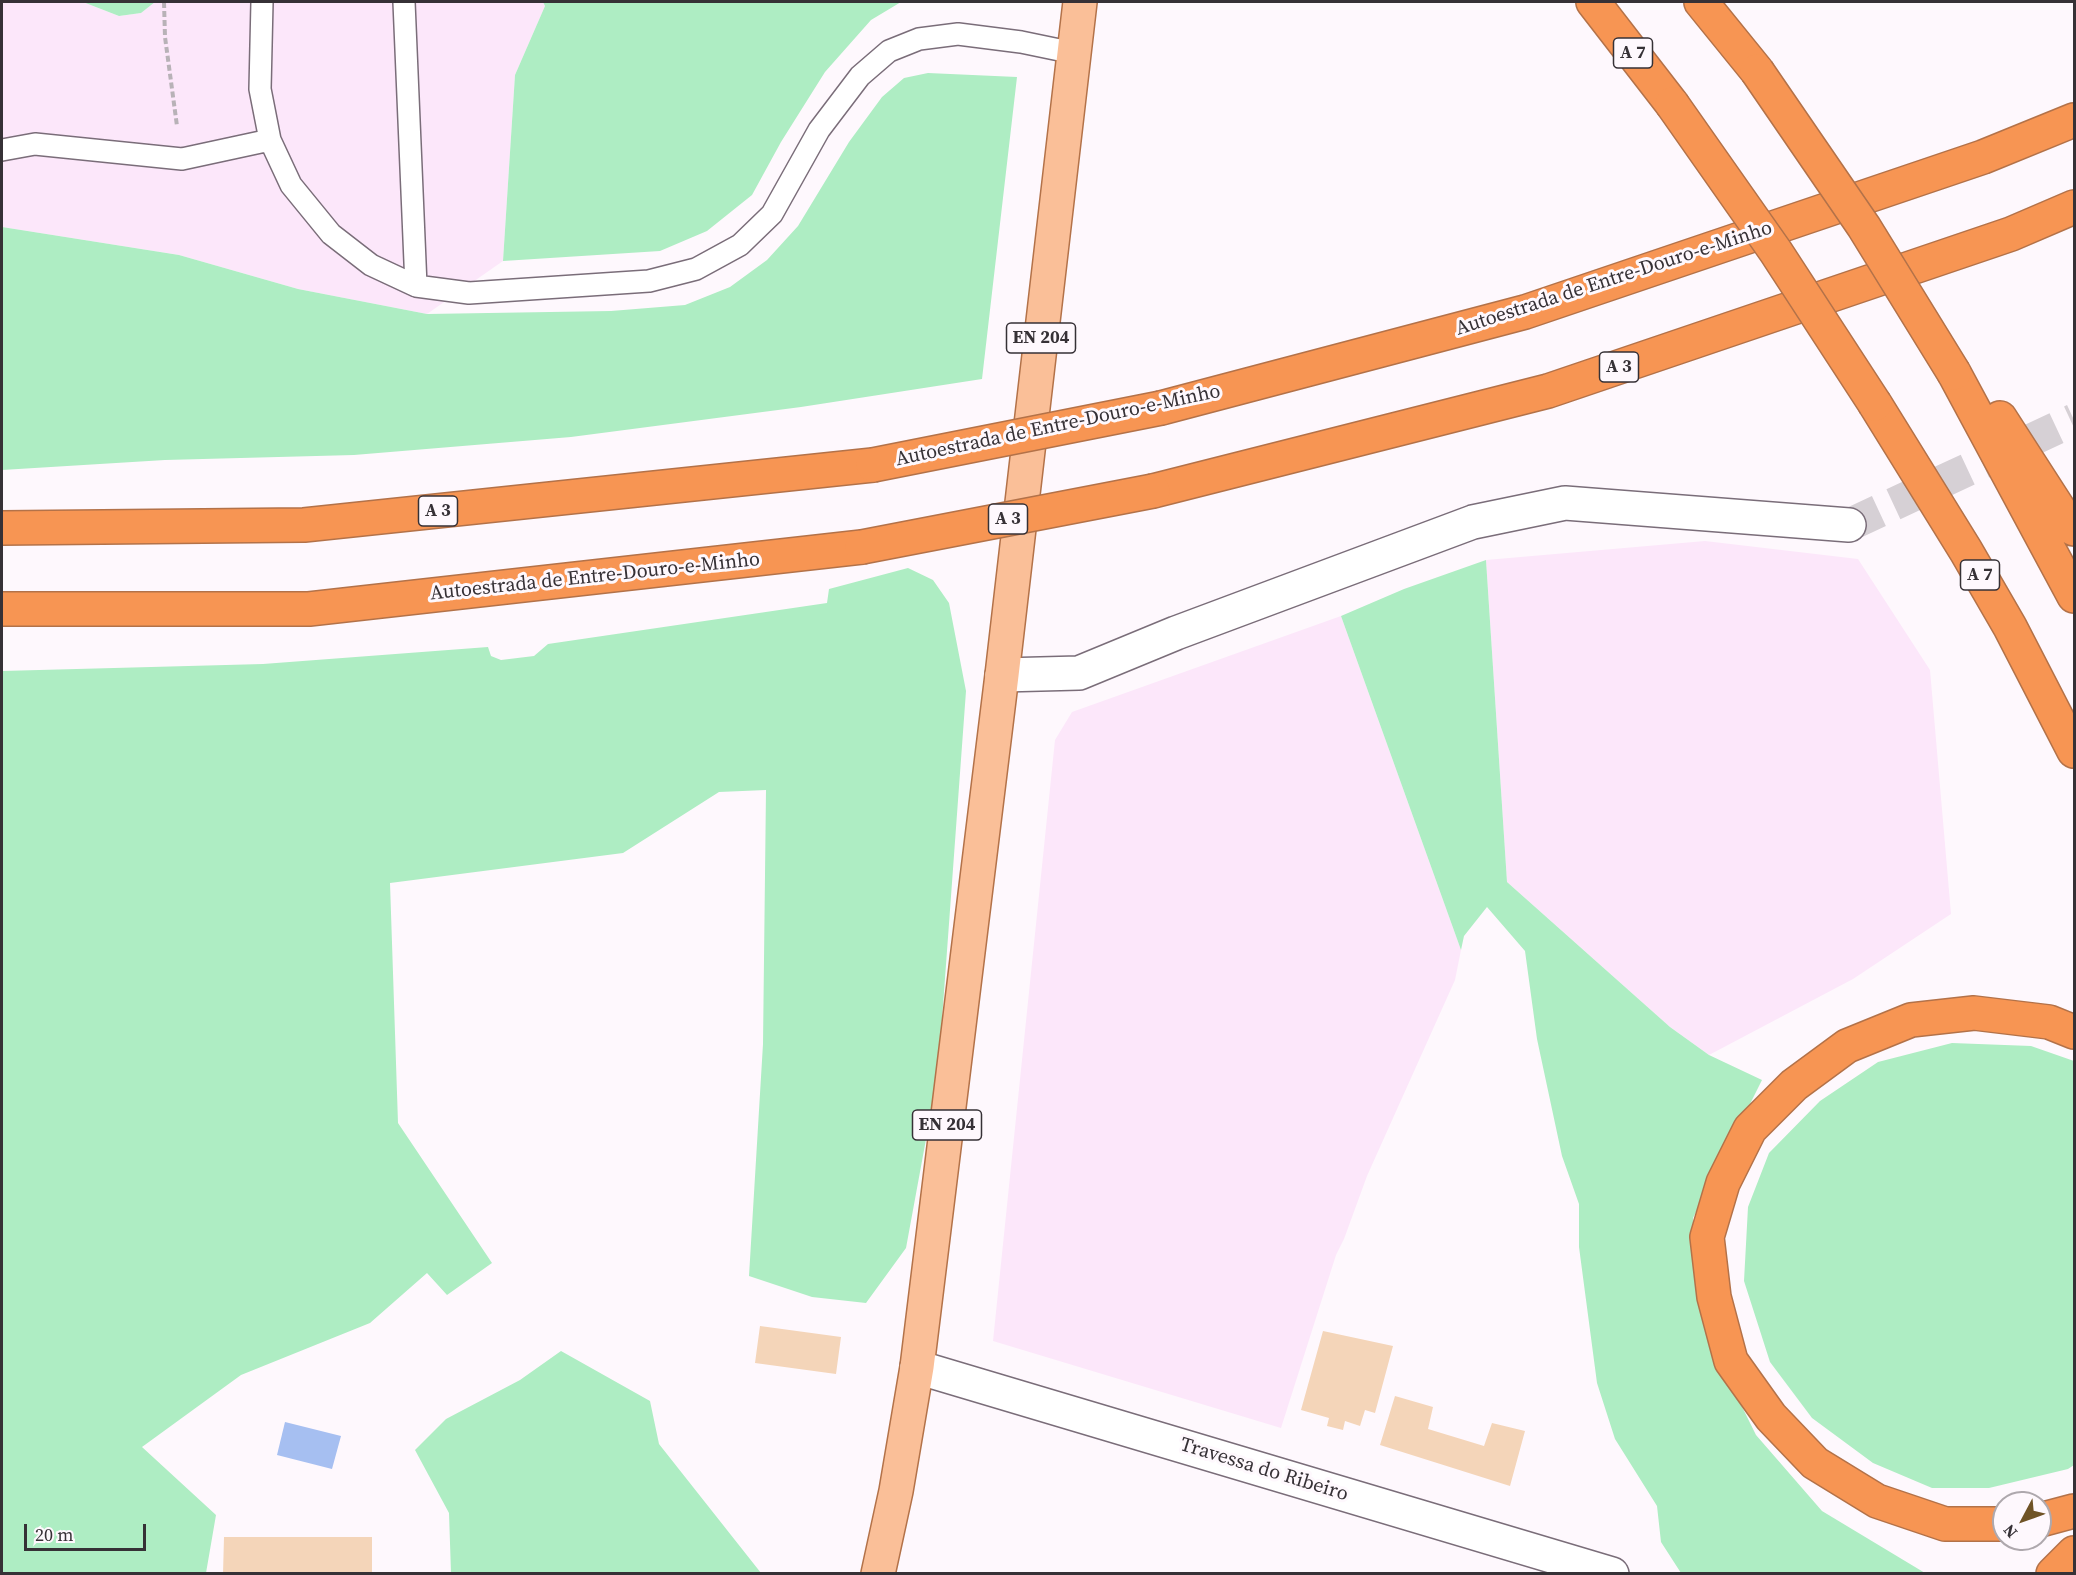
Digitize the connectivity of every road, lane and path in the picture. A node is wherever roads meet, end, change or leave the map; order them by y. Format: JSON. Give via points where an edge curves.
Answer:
{"nodes":[{"id":1,"x":164,"y":2,"type":"edge"},
{"id":2,"x":262,"y":2,"type":"edge"},
{"id":3,"x":405,"y":2,"type":"edge"},
{"id":4,"x":1080,"y":2,"type":"edge"},
{"id":5,"x":1593,"y":2,"type":"edge"},
{"id":6,"x":1701,"y":2,"type":"edge"},
{"id":7,"x":1074,"y":53,"type":"junction"},
{"id":8,"x":2074,"y":120,"type":"edge"},
{"id":9,"x":270,"y":140,"type":"junction"},
{"id":10,"x":2,"y":150,"type":"edge"},
{"id":11,"x":182,"y":159,"type":"junction"},
{"id":12,"x":2074,"y":207,"type":"edge"},
{"id":13,"x":416,"y":286,"type":"junction"},
{"id":14,"x":1954,"y":373,"type":"junction"},
{"id":15,"x":1849,"y":525,"type":"tunnel mouth"},
{"id":16,"x":2,"y":528,"type":"edge"},
{"id":17,"x":2074,"y":528,"type":"edge"},
{"id":18,"x":2074,"y":596,"type":"edge"},
{"id":19,"x":2,"y":609,"type":"edge"},
{"id":20,"x":1002,"y":675,"type":"junction"},
{"id":21,"x":2074,"y":751,"type":"edge"},
{"id":22,"x":2074,"y":1032,"type":"edge"},
{"id":23,"x":917,"y":1367,"type":"junction"},
{"id":24,"x":2074,"y":1511,"type":"edge"},
{"id":25,"x":2052,"y":1517,"type":"edge"},
{"id":26,"x":1992,"y":1524,"type":"edge"},
{"id":27,"x":2074,"y":1553,"type":"edge"},
{"id":28,"x":878,"y":1574,"type":"edge"},
{"id":29,"x":1612,"y":1574,"type":"edge"},
{"id":30,"x":2052,"y":1574,"type":"edge"}],
"edges":[{"from":1,"to":11,"type":"path"},
{"from":2,"to":9,"type":"lane","via":[[260,89]]},
{"from":3,"to":13,"type":"lane"},
{"from":4,"to":7,"type":"main road","number":"EN 204"},
{"from":5,"to":21,"type":"highway","number":"A 7","bridge":true,"via":[[1672,104],[1776,252],[1875,404],[1988,589]]},
{"from":6,"to":14,"type":"highway","bridge":true,"via":[[1757,71],[1864,227]]},
{"from":7,"to":13,"type":"lane","via":[[958,34],[919,39],[889,51],[860,76],[819,130],[772,214],[740,245],[696,269],[649,280],[469,293]]},
{"from":7,"to":20,"type":"main road","number":"EN 204"},
{"from":8,"to":16,"type":"highway","name":"Autoestrada de Entre-Douro-e-Minho","number":"A 3","bridge":true,"via":[[1983,157],[1525,312],[1161,408],[873,465],[304,525]]},
{"from":9,"to":11,"type":"lane"},
{"from":9,"to":13,"type":"lane","via":[[291,184],[331,234],[371,265]]},
{"from":10,"to":11,"type":"lane","via":[[35,144]]},
{"from":12,"to":19,"type":"highway","name":"Autoestrada de Entre-Douro-e-Minho","number":"A 3","bridge":true,"via":[[2011,234],[1548,391],[1153,491],[862,547],[309,609]]},
{"from":14,"to":17,"type":"highway","via":[[1996,411]]},
{"from":14,"to":18,"type":"highway"},
{"from":15,"to":20,"type":"street","via":[[1565,503],[1473,522],[1079,673]]},
{"from":20,"to":23,"type":"main road","number":"EN 204"},
{"from":22,"to":26,"type":"highway","via":[[2049,1022],[1974,1013],[1911,1020],[1847,1046],[1794,1085],[1749,1129],[1723,1183],[1707,1237],[1714,1297],[1731,1361],[1771,1417],[1815,1463],[1877,1501],[1946,1524]]},
{"from":23,"to":28,"type":"main road","number":"EN 204"},
{"from":23,"to":29,"type":"street","name":"Travessa do Ribeiro"},
{"from":24,"to":25,"type":"highway"},
{"from":27,"to":30,"type":"highway"}]}
